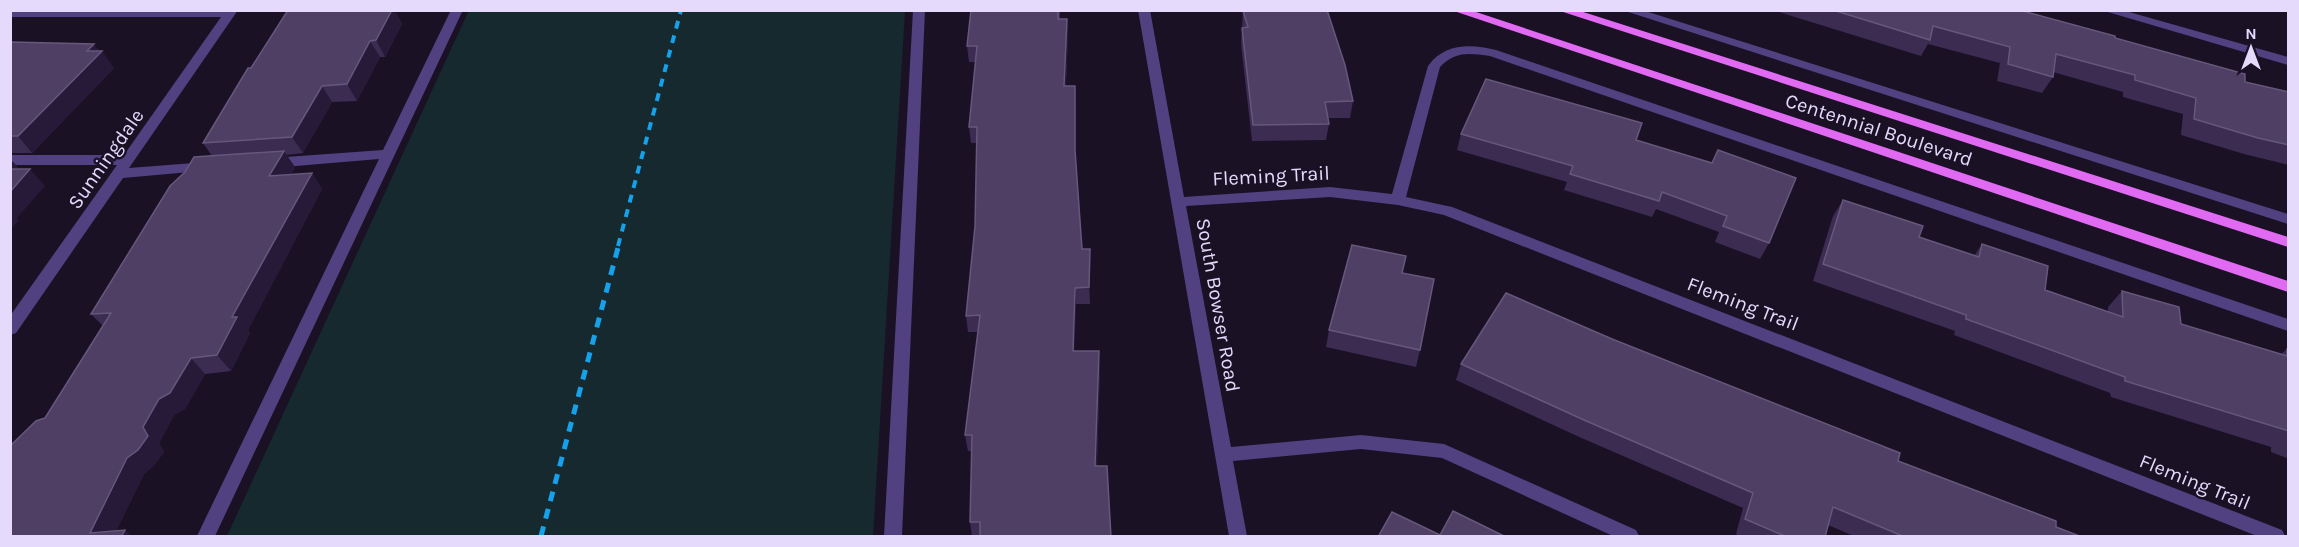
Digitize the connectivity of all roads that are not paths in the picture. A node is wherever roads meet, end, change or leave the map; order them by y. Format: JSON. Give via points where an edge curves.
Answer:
{"nodes":[{"id":1,"x":457,"y":10,"type":"edge"},
{"id":2,"x":919,"y":10,"type":"edge"},
{"id":3,"x":1144,"y":10,"type":"edge"},
{"id":4,"x":1457,"y":10,"type":"edge"},
{"id":5,"x":1563,"y":10,"type":"edge"},
{"id":6,"x":1628,"y":10,"type":"edge"},
{"id":7,"x":2107,"y":10,"type":"edge"},
{"id":8,"x":12,"y":12,"type":"edge"},
{"id":9,"x":231,"y":12,"type":"edge"},
{"id":10,"x":2289,"y":61,"type":"edge"},
{"id":11,"x":390,"y":154,"type":"junction"},
{"id":12,"x":10,"y":160,"type":"edge"},
{"id":13,"x":129,"y":160,"type":"junction"},
{"id":14,"x":261,"y":164,"type":"edge"},
{"id":15,"x":225,"y":166,"type":"edge"},
{"id":16,"x":120,"y":173,"type":"junction"},
{"id":17,"x":1398,"y":200,"type":"junction"},
{"id":18,"x":1178,"y":202,"type":"junction"},
{"id":19,"x":2289,"y":219,"type":"edge"},
{"id":20,"x":2289,"y":242,"type":"edge"},
{"id":21,"x":2289,"y":287,"type":"edge"},
{"id":22,"x":2289,"y":325,"type":"edge"},
{"id":23,"x":10,"y":329,"type":"edge"},
{"id":24,"x":1224,"y":455,"type":"junction"},
{"id":25,"x":206,"y":537,"type":"edge"},
{"id":26,"x":893,"y":537,"type":"edge"},
{"id":27,"x":1238,"y":537,"type":"edge"},
{"id":28,"x":1630,"y":537,"type":"edge"},
{"id":29,"x":2276,"y":537,"type":"edge"}],
"edges":[{"from":1,"to":11,"type":"street"},
{"from":2,"to":26,"type":"street"},
{"from":3,"to":18,"type":"street","name":"South Bowser Road"},
{"from":4,"to":21,"type":"main road","name":"Centennial Boulevard"},
{"from":5,"to":20,"type":"main road","name":"Centennial Boulevard"},
{"from":6,"to":19,"type":"street"},
{"from":7,"to":10,"type":"street"},
{"from":8,"to":9,"type":"street"},
{"from":9,"to":13,"type":"street","name":"Sunningdale"},
{"from":11,"to":14,"type":"street"},
{"from":11,"to":25,"type":"street"},
{"from":12,"to":13,"type":"street"},
{"from":13,"to":16,"type":"street","name":"Sunningdale"},
{"from":15,"to":16,"type":"street"},
{"from":16,"to":23,"type":"street","name":"Sunningdale"},
{"from":17,"to":18,"type":"street","name":"Fleming Trail","via":[[1330,192]]},
{"from":17,"to":22,"type":"street","via":[[1434,66],[1444,54],[1464,49],[1492,52]]},
{"from":17,"to":29,"type":"street","name":"Fleming Trail","via":[[1447,211]]},
{"from":18,"to":24,"type":"street","name":"South Bowser Road"},
{"from":24,"to":27,"type":"street","name":"South Bowser Road"},
{"from":24,"to":28,"type":"street","via":[[1361,442],[1444,451]]}]}
